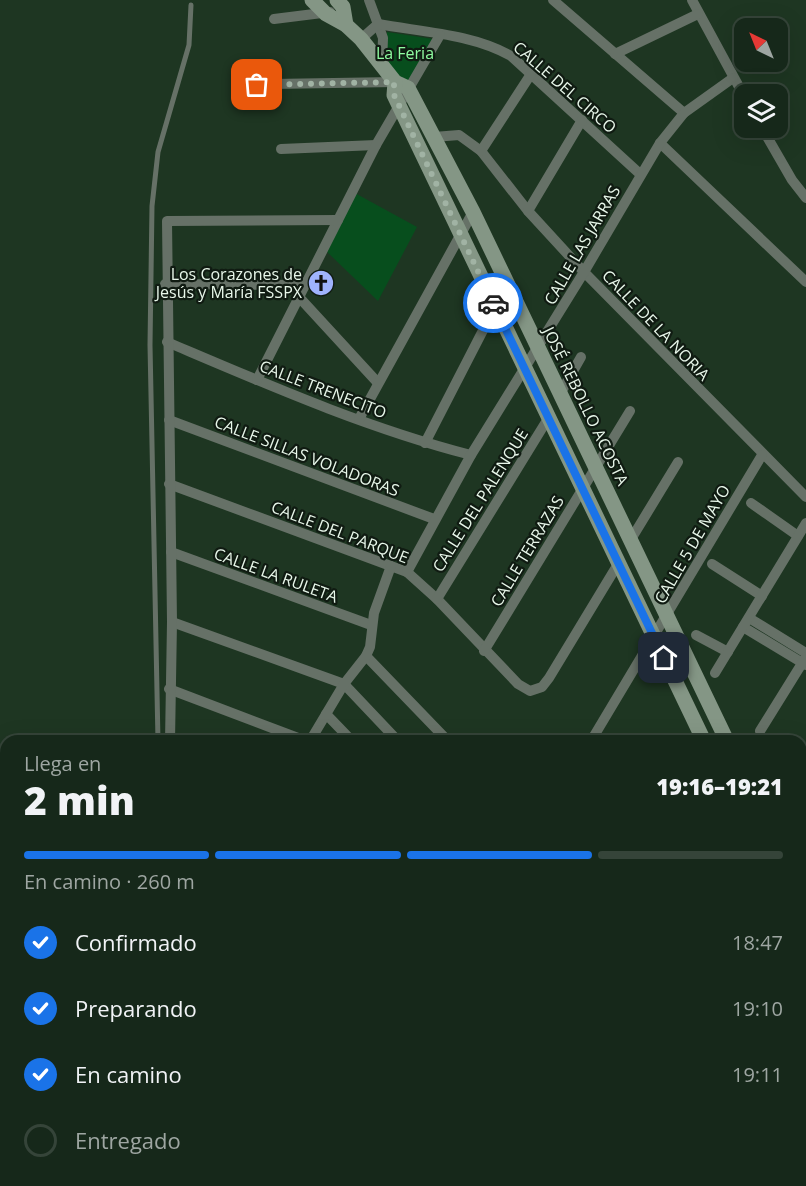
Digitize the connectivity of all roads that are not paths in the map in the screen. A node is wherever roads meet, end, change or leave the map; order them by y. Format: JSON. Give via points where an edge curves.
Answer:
{"nodes":[{"id":1,"x":312,"y":0,"type":"edge"},
{"id":2,"x":369,"y":0,"type":"edge"},
{"id":3,"x":553,"y":0,"type":"edge"},
{"id":4,"x":692,"y":0,"type":"edge"},
{"id":5,"x":340,"y":2,"type":"edge"},
{"id":6,"x":191,"y":5,"type":"dead end"},
{"id":7,"x":326,"y":14,"type":"junction"},
{"id":8,"x":698,"y":14,"type":"junction"},
{"id":9,"x":274,"y":19,"type":"dead end"},
{"id":10,"x":378,"y":24,"type":"junction"},
{"id":11,"x":346,"y":25,"type":"junction"},
{"id":12,"x":440,"y":35,"type":"junction"},
{"id":13,"x":361,"y":39,"type":"junction"},
{"id":14,"x":615,"y":54,"type":"junction"},
{"id":15,"x":382,"y":65,"type":"junction"},
{"id":16,"x":531,"y":74,"type":"junction"},
{"id":17,"x":733,"y":78,"type":"junction"},
{"id":18,"x":272,"y":84,"type":"joint"},
{"id":19,"x":737,"y":84,"type":"edge"},
{"id":20,"x":257,"y":85,"type":"dead end"},
{"id":21,"x":401,"y":85,"type":"junction"},
{"id":22,"x":398,"y":104,"type":"junction"},
{"id":23,"x":684,"y":113,"type":"junction"},
{"id":24,"x":582,"y":120,"type":"junction"},
{"id":25,"x":434,"y":137,"type":"junction"},
{"id":26,"x":768,"y":138,"type":"edge"},
{"id":27,"x":660,"y":143,"type":"junction"},
{"id":28,"x":376,"y":145,"type":"junction"},
{"id":29,"x":281,"y":149,"type":"dead end"},
{"id":30,"x":481,"y":152,"type":"junction"},
{"id":31,"x":640,"y":174,"type":"junction"},
{"id":32,"x":806,"y":198,"type":"edge"},
{"id":33,"x":528,"y":211,"type":"junction"},
{"id":34,"x":473,"y":212,"type":"junction"},
{"id":35,"x":338,"y":220,"type":"junction"},
{"id":36,"x":460,"y":233,"type":"junction"},
{"id":37,"x":584,"y":272,"type":"junction"},
{"id":38,"x":806,"y":282,"type":"edge"},
{"id":39,"x":165,"y":284,"type":"junction"},
{"id":40,"x":304,"y":285,"type":"junction"},
{"id":41,"x":298,"y":296,"type":"junction"},
{"id":42,"x":495,"y":307,"type":"junction"},
{"id":43,"x":167,"y":342,"type":"junction"},
{"id":44,"x":538,"y":348,"type":"junction"},
{"id":45,"x":581,"y":357,"type":"dead end"},
{"id":46,"x":525,"y":368,"type":"junction"},
{"id":47,"x":257,"y":380,"type":"junction"},
{"id":48,"x":378,"y":383,"type":"junction"},
{"id":49,"x":560,"y":394,"type":"junction"},
{"id":50,"x":630,"y":411,"type":"dead end"},
{"id":51,"x":549,"y":417,"type":"junction"},
{"id":52,"x":358,"y":419,"type":"junction"},
{"id":53,"x":169,"y":420,"type":"junction"},
{"id":54,"x":425,"y":443,"type":"junction"},
{"id":55,"x":471,"y":455,"type":"junction"},
{"id":56,"x":762,"y":455,"type":"junction"},
{"id":57,"x":678,"y":462,"type":"dead end"},
{"id":58,"x":595,"y":467,"type":"junction"},
{"id":59,"x":169,"y":484,"type":"junction"},
{"id":60,"x":582,"y":488,"type":"junction"},
{"id":61,"x":806,"y":497,"type":"edge"},
{"id":62,"x":751,"y":503,"type":"dead end"},
{"id":63,"x":434,"y":519,"type":"junction"},
{"id":64,"x":806,"y":523,"type":"edge"},
{"id":65,"x":798,"y":536,"type":"junction"},
{"id":66,"x":630,"y":541,"type":"junction"},
{"id":67,"x":171,"y":552,"type":"junction"},
{"id":68,"x":618,"y":564,"type":"junction"},
{"id":69,"x":712,"y":564,"type":"dead end"},
{"id":70,"x":391,"y":566,"type":"junction"},
{"id":71,"x":407,"y":572,"type":"junction"},
{"id":72,"x":762,"y":596,"type":"junction"},
{"id":73,"x":437,"y":599,"type":"junction"},
{"id":74,"x":668,"y":616,"type":"junction"},
{"id":75,"x":172,"y":622,"type":"junction"},
{"id":76,"x":746,"y":623,"type":"junction"},
{"id":77,"x":371,"y":626,"type":"junction"},
{"id":78,"x":696,"y":635,"type":"dead end"},
{"id":79,"x":654,"y":637,"type":"junction"},
{"id":80,"x":484,"y":651,"type":"junction"},
{"id":81,"x":728,"y":652,"type":"junction"},
{"id":82,"x":366,"y":656,"type":"junction"},
{"id":83,"x":805,"y":659,"type":"edge"},
{"id":84,"x":715,"y":673,"type":"dead end"},
{"id":85,"x":344,"y":684,"type":"junction"},
{"id":86,"x":169,"y":689,"type":"junction"},
{"id":87,"x":326,"y":714,"type":"junction"},
{"id":88,"x":760,"y":732,"type":"dead end"},
{"id":89,"x":168,"y":735,"type":"edge"},
{"id":90,"x":168,"y":735,"type":"edge"},
{"id":91,"x":292,"y":735,"type":"edge"},
{"id":92,"x":312,"y":735,"type":"edge"},
{"id":93,"x":346,"y":735,"type":"edge"},
{"id":94,"x":392,"y":735,"type":"edge"},
{"id":95,"x":442,"y":735,"type":"edge"},
{"id":96,"x":595,"y":735,"type":"edge"},
{"id":97,"x":701,"y":735,"type":"edge"},
{"id":98,"x":724,"y":735,"type":"edge"}],
"edges":[{"from":1,"to":7,"type":"main road","name":"JOSÉ REBOLLO ACOSTA"},
{"from":2,"to":10,"type":"street"},
{"from":3,"to":14,"type":"street"},
{"from":4,"to":8,"type":"street"},
{"from":5,"to":7,"type":"street"},
{"from":5,"to":11,"type":"main road"},
{"from":6,"to":89,"type":"lane","via":[[189,45],[158,152],[152,206],[150,345]]},
{"from":7,"to":9,"type":"street"},
{"from":7,"to":11,"type":"main road","name":"JOSÉ REBOLLO ACOSTA"},
{"from":8,"to":14,"type":"street"},
{"from":8,"to":17,"type":"street"},
{"from":10,"to":12,"type":"street","name":"CALLE DEL CIRCO"},
{"from":10,"to":13,"type":"street"},
{"from":10,"to":15,"type":"street","via":[[383,38]]},
{"from":11,"to":13,"type":"main road","name":"JOSÉ REBOLLO ACOSTA"},
{"from":12,"to":16,"type":"street","name":"CALLE DEL CIRCO","via":[[496,48]]},
{"from":12,"to":21,"type":"street"},
{"from":13,"to":15,"type":"main road","name":"JOSÉ REBOLLO ACOSTA"},
{"from":14,"to":23,"type":"street"},
{"from":15,"to":21,"type":"main road","name":"JOSÉ REBOLLO ACOSTA"},
{"from":16,"to":24,"type":"street","name":"CALLE DEL CIRCO"},
{"from":16,"to":30,"type":"street"},
{"from":17,"to":19,"type":"street"},
{"from":17,"to":23,"type":"street","name":"CALLE LAS JARRAS"},
{"from":18,"to":20,"type":"lane"},
{"from":18,"to":21,"type":"street"},
{"from":21,"to":22,"type":"main road","via":[[394,95]]},
{"from":21,"to":25,"type":"main road","name":"JOSÉ REBOLLO ACOSTA"},
{"from":22,"to":28,"type":"street"},
{"from":22,"to":36,"type":"main road"},
{"from":23,"to":27,"type":"street","name":"CALLE LAS JARRAS"},
{"from":24,"to":31,"type":"street","name":"CALLE DEL CIRCO"},
{"from":24,"to":33,"type":"street"},
{"from":25,"to":30,"type":"street","name":"CALLE DE LA NORIA","via":[[459,135]]},
{"from":25,"to":34,"type":"main road","name":"JOSÉ REBOLLO ACOSTA"},
{"from":26,"to":32,"type":"street"},
{"from":27,"to":31,"type":"street","name":"CALLE LAS JARRAS"},
{"from":27,"to":38,"type":"street"},
{"from":28,"to":29,"type":"street"},
{"from":28,"to":35,"type":"street"},
{"from":30,"to":33,"type":"street","name":"CALLE DE LA NORIA"},
{"from":31,"to":37,"type":"street","name":"CALLE LAS JARRAS"},
{"from":33,"to":37,"type":"street","name":"CALLE DE LA NORIA"},
{"from":34,"to":36,"type":"street"},
{"from":34,"to":44,"type":"main road","name":"JOSÉ REBOLLO ACOSTA"},
{"from":35,"to":39,"type":"street","via":[[167,221]]},
{"from":35,"to":40,"type":"street"},
{"from":36,"to":42,"type":"main road"},
{"from":36,"to":48,"type":"street"},
{"from":37,"to":44,"type":"street","name":"CALLE LAS JARRAS"},
{"from":37,"to":56,"type":"street","name":"CALLE DE LA NORIA"},
{"from":39,"to":40,"type":"street"},
{"from":39,"to":43,"type":"street"},
{"from":40,"to":41,"type":"street"},
{"from":41,"to":47,"type":"street"},
{"from":41,"to":48,"type":"street"},
{"from":42,"to":46,"type":"main road"},
{"from":42,"to":54,"type":"street"},
{"from":43,"to":47,"type":"street","name":"CALLE TRENECITO"},
{"from":43,"to":53,"type":"street"},
{"from":44,"to":46,"type":"street","name":"CALLE LAS JARRAS"},
{"from":44,"to":49,"type":"main road","name":"JOSÉ REBOLLO ACOSTA"},
{"from":45,"to":49,"type":"street"},
{"from":46,"to":51,"type":"main road"},
{"from":46,"to":55,"type":"street","name":"CALLE LAS JARRAS"},
{"from":47,"to":52,"type":"street","name":"CALLE TRENECITO"},
{"from":48,"to":52,"type":"street"},
{"from":49,"to":58,"type":"main road","name":"JOSÉ REBOLLO ACOSTA"},
{"from":50,"to":58,"type":"street","name":"CALLE TERRAZAS"},
{"from":51,"to":60,"type":"main road"},
{"from":51,"to":73,"type":"street","name":"CALLE DEL PALENQUE"},
{"from":52,"to":54,"type":"street","name":"CALLE TRENECITO"},
{"from":53,"to":59,"type":"street"},
{"from":53,"to":63,"type":"street","name":"CALLE SILLAS VOLADORAS"},
{"from":54,"to":55,"type":"street","name":"CALLE TRENECITO"},
{"from":55,"to":63,"type":"street","name":"CALLE LAS JARRAS"},
{"from":56,"to":61,"type":"street","name":"CALLE DE LA NORIA"},
{"from":56,"to":74,"type":"street","name":"CALLE 5 DE MAYO"},
{"from":57,"to":66,"type":"street"},
{"from":58,"to":60,"type":"street","name":"CALLE TERRAZAS"},
{"from":58,"to":66,"type":"main road","name":"JOSÉ REBOLLO ACOSTA"},
{"from":59,"to":67,"type":"street"},
{"from":59,"to":70,"type":"street","name":"CALLE DEL PARQUE"},
{"from":60,"to":68,"type":"main road"},
{"from":60,"to":80,"type":"street","name":"CALLE TERRAZAS"},
{"from":62,"to":65,"type":"street"},
{"from":63,"to":71,"type":"street","name":"CALLE LAS JARRAS"},
{"from":64,"to":65,"type":"street"},
{"from":65,"to":72,"type":"street"},
{"from":66,"to":74,"type":"main road","name":"JOSÉ REBOLLO ACOSTA"},
{"from":67,"to":75,"type":"street"},
{"from":67,"to":77,"type":"street","name":"CALLE LA RULETA"},
{"from":68,"to":79,"type":"main road"},
{"from":68,"to":80,"type":"street","name":"CALLE DEL PARQUE","via":[[542,687],[530,691],[518,684]]},
{"from":69,"to":72,"type":"street"},
{"from":70,"to":71,"type":"street","name":"CALLE DEL PARQUE"},
{"from":70,"to":77,"type":"street"},
{"from":71,"to":73,"type":"street","name":"CALLE DEL PARQUE"},
{"from":72,"to":76,"type":"street"},
{"from":73,"to":80,"type":"street","name":"CALLE DEL PARQUE"},
{"from":74,"to":79,"type":"street","name":"CALLE 5 DE MAYO"},
{"from":74,"to":98,"type":"main road","name":"JOSÉ REBOLLO ACOSTA"},
{"from":75,"to":85,"type":"street"},
{"from":75,"to":86,"type":"street"},
{"from":76,"to":81,"type":"street"},
{"from":76,"to":83,"type":"street"},
{"from":77,"to":82,"type":"street"},
{"from":78,"to":81,"type":"street"},
{"from":79,"to":96,"type":"street","name":"CALLE 5 DE MAYO"},
{"from":79,"to":97,"type":"main road"},
{"from":81,"to":84,"type":"street"},
{"from":82,"to":85,"type":"street"},
{"from":82,"to":95,"type":"street"},
{"from":83,"to":88,"type":"street"},
{"from":85,"to":87,"type":"street"},
{"from":85,"to":94,"type":"street"},
{"from":86,"to":90,"type":"street"},
{"from":86,"to":91,"type":"street"},
{"from":87,"to":92,"type":"street"},
{"from":87,"to":93,"type":"street"}]}
